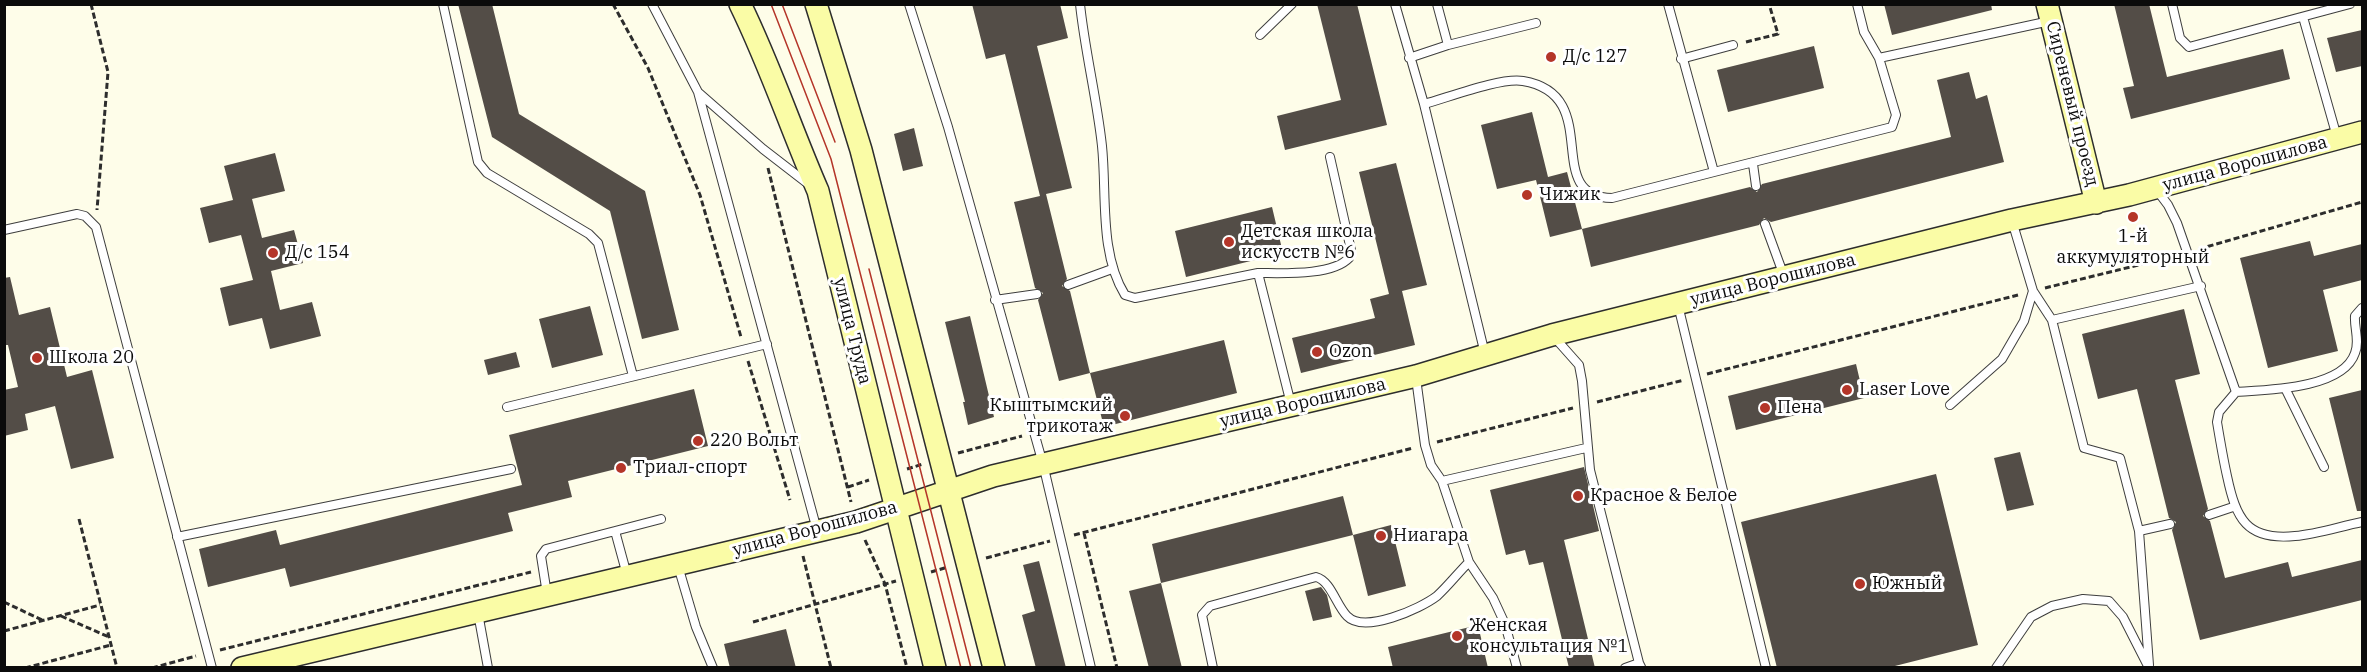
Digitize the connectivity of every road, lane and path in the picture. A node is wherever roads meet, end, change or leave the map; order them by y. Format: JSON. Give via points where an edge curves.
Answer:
{"nodes":[{"id":1,"x":91,"y":4,"type":"edge"},
{"id":2,"x":443,"y":4,"type":"edge"},
{"id":3,"x":613,"y":4,"type":"edge"},
{"id":4,"x":652,"y":4,"type":"edge"},
{"id":5,"x":740,"y":4,"type":"edge"},
{"id":6,"x":816,"y":4,"type":"edge"},
{"id":7,"x":909,"y":4,"type":"edge"},
{"id":8,"x":1080,"y":4,"type":"edge"},
{"id":9,"x":1292,"y":4,"type":"edge"},
{"id":10,"x":1395,"y":4,"type":"edge"},
{"id":11,"x":1437,"y":4,"type":"edge"},
{"id":12,"x":1668,"y":4,"type":"edge"},
{"id":13,"x":1769,"y":4,"type":"edge"},
{"id":14,"x":1857,"y":4,"type":"edge"},
{"id":15,"x":2172,"y":4,"type":"edge"},
{"id":16,"x":2350,"y":4,"type":"edge"},
{"id":17,"x":2049,"y":13,"type":"edge"},
{"id":18,"x":2303,"y":17,"type":"junction"},
{"id":19,"x":1536,"y":23,"type":"dead end"},
{"id":20,"x":1260,"y":34,"type":"dead end"},
{"id":21,"x":1448,"y":45,"type":"junction"},
{"id":22,"x":1733,"y":45,"type":"joint"},
{"id":23,"x":1409,"y":58,"type":"junction"},
{"id":24,"x":1880,"y":58,"type":"junction"},
{"id":25,"x":1681,"y":59,"type":"junction"},
{"id":26,"x":698,"y":92,"type":"junction"},
{"id":27,"x":1424,"y":104,"type":"junction"},
{"id":28,"x":2362,"y":132,"type":"edge"},
{"id":29,"x":2338,"y":138,"type":"junction"},
{"id":30,"x":763,"y":149,"type":"junction"},
{"id":31,"x":1330,"y":157,"type":"dead end"},
{"id":32,"x":1753,"y":164,"type":"junction"},
{"id":33,"x":1713,"y":172,"type":"junction"},
{"id":34,"x":1756,"y":186,"type":"dead end"},
{"id":35,"x":2155,"y":188,"type":"junction"},
{"id":36,"x":818,"y":191,"type":"junction"},
{"id":37,"x":2362,"y":202,"type":"edge"},
{"id":38,"x":2096,"y":203,"type":"junction"},
{"id":39,"x":2012,"y":220,"type":"junction"},
{"id":40,"x":1765,"y":224,"type":"dead end"},
{"id":41,"x":96,"y":226,"type":"junction"},
{"id":42,"x":4,"y":230,"type":"edge"},
{"id":43,"x":2188,"y":253,"type":"junction"},
{"id":44,"x":1112,"y":269,"type":"junction"},
{"id":45,"x":1258,"y":273,"type":"junction"},
{"id":46,"x":1785,"y":278,"type":"junction"},
{"id":47,"x":1068,"y":285,"type":"dead end"},
{"id":48,"x":2200,"y":286,"type":"junction"},
{"id":49,"x":2033,"y":291,"type":"junction"},
{"id":50,"x":1037,"y":294,"type":"dead end"},
{"id":51,"x":994,"y":300,"type":"junction"},
{"id":52,"x":1677,"y":303,"type":"junction"},
{"id":53,"x":2362,"y":308,"type":"edge"},
{"id":54,"x":2052,"y":320,"type":"junction"},
{"id":55,"x":1552,"y":335,"type":"junction"},
{"id":56,"x":767,"y":344,"type":"junction"},
{"id":57,"x":745,"y":350,"type":"junction"},
{"id":58,"x":1485,"y":354,"type":"junction"},
{"id":59,"x":633,"y":376,"type":"junction"},
{"id":60,"x":1416,"y":376,"type":"junction"},
{"id":61,"x":1695,"y":378,"type":"junction"},
{"id":62,"x":2286,"y":390,"type":"junction"},
{"id":63,"x":2236,"y":392,"type":"junction"},
{"id":64,"x":1291,"y":405,"type":"junction"},
{"id":65,"x":1584,"y":405,"type":"junction"},
{"id":66,"x":1950,"y":405,"type":"dead end"},
{"id":67,"x":507,"y":407,"type":"dead end"},
{"id":68,"x":1033,"y":433,"type":"junction"},
{"id":69,"x":1425,"y":445,"type":"junction"},
{"id":70,"x":1586,"y":448,"type":"junction"},
{"id":71,"x":961,"y":452,"type":"dead end"},
{"id":72,"x":1043,"y":464,"type":"junction"},
{"id":73,"x":2324,"y":467,"type":"dead end"},
{"id":74,"x":511,"y":469,"type":"dead end"},
{"id":75,"x":1442,"y":481,"type":"junction"},
{"id":76,"x":949,"y":491,"type":"junction"},
{"id":77,"x":790,"y":500,"type":"dead end"},
{"id":78,"x":2233,"y":507,"type":"junction"},
{"id":79,"x":894,"y":509,"type":"junction"},
{"id":80,"x":2209,"y":515,"type":"dead end"},
{"id":81,"x":79,"y":519,"type":"dead end"},
{"id":82,"x":661,"y":519,"type":"dead end"},
{"id":83,"x":856,"y":522,"type":"junction"},
{"id":84,"x":2362,"y":522,"type":"edge"},
{"id":85,"x":2170,"y":524,"type":"dead end"},
{"id":86,"x":615,"y":531,"type":"junction"},
{"id":87,"x":817,"y":531,"type":"junction"},
{"id":88,"x":2139,"y":531,"type":"junction"},
{"id":89,"x":1084,"y":533,"type":"junction"},
{"id":90,"x":177,"y":537,"type":"junction"},
{"id":91,"x":1062,"y":538,"type":"junction"},
{"id":92,"x":803,"y":556,"type":"dead end"},
{"id":93,"x":967,"y":562,"type":"junction"},
{"id":94,"x":1469,"y":562,"type":"junction"},
{"id":95,"x":677,"y":564,"type":"junction"},
{"id":96,"x":543,"y":569,"type":"junction"},
{"id":97,"x":627,"y":576,"type":"junction"},
{"id":98,"x":912,"y":577,"type":"junction"},
{"id":99,"x":885,"y":584,"type":"junction"},
{"id":100,"x":548,"y":595,"type":"junction"},
{"id":101,"x":4,"y":602,"type":"edge"},
{"id":102,"x":816,"y":604,"type":"junction"},
{"id":103,"x":100,"y":605,"type":"junction"},
{"id":104,"x":477,"y":612,"type":"junction"},
{"id":105,"x":60,"y":616,"type":"junction"},
{"id":106,"x":44,"y":620,"type":"junction"},
{"id":107,"x":753,"y":622,"type":"dead end"},
{"id":108,"x":4,"y":631,"type":"edge"},
{"id":109,"x":109,"y":637,"type":"junction"},
{"id":110,"x":111,"y":645,"type":"junction"},
{"id":111,"x":208,"y":653,"type":"junction"},
{"id":112,"x":1640,"y":665,"type":"edge"},
{"id":113,"x":25,"y":668,"type":"edge"},
{"id":114,"x":117,"y":668,"type":"edge"},
{"id":115,"x":152,"y":668,"type":"edge"},
{"id":116,"x":212,"y":668,"type":"edge"},
{"id":117,"x":242,"y":668,"type":"edge"},
{"id":118,"x":488,"y":668,"type":"edge"},
{"id":119,"x":713,"y":668,"type":"edge"},
{"id":120,"x":831,"y":668,"type":"edge"},
{"id":121,"x":907,"y":668,"type":"edge"},
{"id":122,"x":935,"y":668,"type":"edge"},
{"id":123,"x":994,"y":668,"type":"edge"},
{"id":124,"x":1091,"y":668,"type":"edge"},
{"id":125,"x":1117,"y":668,"type":"edge"},
{"id":126,"x":1213,"y":668,"type":"edge"},
{"id":127,"x":1517,"y":668,"type":"edge"},
{"id":128,"x":1625,"y":668,"type":"edge"},
{"id":129,"x":1766,"y":668,"type":"edge"},
{"id":130,"x":1996,"y":668,"type":"edge"},
{"id":131,"x":2149,"y":668,"type":"edge"}],
"edges":[{"from":1,"to":41,"type":"path","via":[[108,72]]},
{"from":2,"to":59,"type":"lane","via":[[478,162],[487,172],[598,243]]},
{"from":3,"to":57,"type":"path","via":[[648,69],[700,195]]},
{"from":4,"to":26,"type":"lane"},
{"from":5,"to":36,"type":"main road","name":"улица Труда"},
{"from":6,"to":76,"type":"main road","via":[[861,150]]},
{"from":7,"to":51,"type":"lane","via":[[948,127]]},
{"from":8,"to":44,"type":"lane","via":[[1102,146]]},
{"from":9,"to":20,"type":"lane"},
{"from":10,"to":23,"type":"lane"},
{"from":11,"to":21,"type":"lane"},
{"from":12,"to":25,"type":"lane"},
{"from":13,"to":22,"type":"path","via":[[1778,34]]},
{"from":14,"to":24,"type":"lane","via":[[1864,32]]},
{"from":15,"to":18,"type":"lane","via":[[2180,38],[2189,47]]},
{"from":16,"to":18,"type":"lane"},
{"from":17,"to":24,"type":"lane"},
{"from":17,"to":38,"type":"main road","name":"Сиреневый проезд"},
{"from":18,"to":29,"type":"lane"},
{"from":19,"to":21,"type":"lane"},
{"from":21,"to":23,"type":"lane"},
{"from":22,"to":25,"type":"lane"},
{"from":23,"to":27,"type":"lane"},
{"from":24,"to":32,"type":"lane","via":[[1896,116],[1892,127]]},
{"from":25,"to":33,"type":"lane"},
{"from":26,"to":30,"type":"lane"},
{"from":26,"to":56,"type":"lane"},
{"from":27,"to":33,"type":"lane","via":[[1505,81],[1522,81],[1542,88],[1558,97],[1567,111],[1574,167],[1586,190],[1601,198]]},
{"from":27,"to":58,"type":"lane"},
{"from":28,"to":29,"type":"main road","name":"улица Ворошилова"},
{"from":29,"to":35,"type":"main road","name":"улица Ворошилова"},
{"from":30,"to":36,"type":"lane"},
{"from":30,"to":83,"type":"path"},
{"from":31,"to":45,"type":"lane","via":[[1351,250],[1349,258],[1302,274]]},
{"from":32,"to":33,"type":"lane"},
{"from":32,"to":34,"type":"lane"},
{"from":35,"to":38,"type":"main road","name":"улица Ворошилова"},
{"from":35,"to":43,"type":"lane","via":[[2168,205]]},
{"from":36,"to":79,"type":"main road","name":"улица Труда"},
{"from":37,"to":43,"type":"path"},
{"from":38,"to":39,"type":"main road","name":"улица Ворошилова"},
{"from":39,"to":46,"type":"main road","name":"улица Ворошилова"},
{"from":39,"to":49,"type":"lane"},
{"from":40,"to":46,"type":"lane"},
{"from":41,"to":42,"type":"lane","via":[[77,214]]},
{"from":41,"to":90,"type":"lane"},
{"from":43,"to":48,"type":"lane"},
{"from":43,"to":49,"type":"path"},
{"from":44,"to":45,"type":"lane","via":[[1122,292],[1131,298]]},
{"from":44,"to":47,"type":"lane"},
{"from":45,"to":64,"type":"lane"},
{"from":46,"to":52,"type":"main road","name":"улица Ворошилова"},
{"from":48,"to":54,"type":"lane"},
{"from":48,"to":63,"type":"lane"},
{"from":49,"to":54,"type":"lane"},
{"from":49,"to":61,"type":"path"},
{"from":49,"to":66,"type":"lane","via":[[2024,321],[2002,359]]},
{"from":50,"to":51,"type":"lane"},
{"from":51,"to":68,"type":"lane"},
{"from":52,"to":55,"type":"main road","name":"улица Ворошилова"},
{"from":52,"to":61,"type":"lane"},
{"from":53,"to":62,"type":"lane","via":[[2355,316],[2358,344],[2341,373]]},
{"from":54,"to":88,"type":"lane","via":[[2084,448],[2120,458]]},
{"from":55,"to":58,"type":"main road","name":"улица Ворошилова"},
{"from":55,"to":65,"type":"lane","via":[[1579,365]]},
{"from":56,"to":57,"type":"lane"},
{"from":56,"to":87,"type":"lane"},
{"from":57,"to":59,"type":"lane"},
{"from":57,"to":77,"type":"path"},
{"from":58,"to":60,"type":"main road","name":"улица Ворошилова"},
{"from":59,"to":67,"type":"lane"},
{"from":60,"to":64,"type":"main road","name":"улица Ворошилова"},
{"from":60,"to":69,"type":"lane"},
{"from":61,"to":65,"type":"path"},
{"from":61,"to":129,"type":"lane"},
{"from":62,"to":63,"type":"lane"},
{"from":62,"to":73,"type":"lane"},
{"from":63,"to":78,"type":"lane","via":[[2219,412],[2217,422]]},
{"from":64,"to":72,"type":"main road","name":"улица Ворошилова"},
{"from":65,"to":69,"type":"path"},
{"from":65,"to":70,"type":"lane"},
{"from":68,"to":71,"type":"path"},
{"from":68,"to":72,"type":"lane"},
{"from":69,"to":75,"type":"lane","via":[[1431,465]]},
{"from":69,"to":89,"type":"path"},
{"from":70,"to":75,"type":"lane"},
{"from":70,"to":112,"type":"lane"},
{"from":72,"to":76,"type":"main road","name":"улица Ворошилова"},
{"from":72,"to":91,"type":"lane"},
{"from":74,"to":90,"type":"lane"},
{"from":75,"to":94,"type":"lane"},
{"from":76,"to":79,"type":"main road","name":"улица Ворошилова"},
{"from":76,"to":93,"type":"main road"},
{"from":78,"to":80,"type":"lane"},
{"from":78,"to":84,"type":"lane","via":[[2242,521],[2274,537]]},
{"from":79,"to":83,"type":"main road","name":"улица Ворошилова"},
{"from":79,"to":98,"type":"main road","name":"улица Труда"},
{"from":81,"to":103,"type":"path"},
{"from":82,"to":86,"type":"lane"},
{"from":83,"to":87,"type":"main road","name":"улица Ворошилова"},
{"from":83,"to":99,"type":"path"},
{"from":85,"to":88,"type":"lane"},
{"from":86,"to":96,"type":"lane","via":[[546,549],[541,556]]},
{"from":86,"to":97,"type":"lane"},
{"from":87,"to":95,"type":"main road","name":"улица Ворошилова"},
{"from":88,"to":131,"type":"lane"},
{"from":89,"to":91,"type":"path"},
{"from":89,"to":125,"type":"path"},
{"from":90,"to":111,"type":"lane"},
{"from":91,"to":93,"type":"path"},
{"from":91,"to":124,"type":"lane"},
{"from":92,"to":102,"type":"path"},
{"from":93,"to":98,"type":"path"},
{"from":93,"to":123,"type":"main road"},
{"from":94,"to":126,"type":"lane","via":[[1437,596],[1413,611],[1366,624],[1348,618],[1324,582],[1316,577],[1210,606],[1202,615]]},
{"from":94,"to":127,"type":"lane","via":[[1505,624]]},
{"from":95,"to":97,"type":"main road","name":"улица Ворошилова"},
{"from":95,"to":119,"type":"lane"},
{"from":96,"to":100,"type":"lane"},
{"from":96,"to":111,"type":"path"},
{"from":97,"to":100,"type":"main road","name":"улица Ворошилова"},
{"from":98,"to":99,"type":"path"},
{"from":98,"to":122,"type":"main road","name":"улица Труда"},
{"from":99,"to":102,"type":"path"},
{"from":99,"to":121,"type":"path"},
{"from":100,"to":104,"type":"main road","name":"улица Ворошилова"},
{"from":101,"to":106,"type":"path"},
{"from":102,"to":107,"type":"path"},
{"from":102,"to":120,"type":"path"},
{"from":103,"to":105,"type":"path"},
{"from":103,"to":109,"type":"path"},
{"from":104,"to":117,"type":"main road","name":"улица Ворошилова"},
{"from":104,"to":118,"type":"lane"},
{"from":105,"to":106,"type":"path"},
{"from":105,"to":109,"type":"path"},
{"from":106,"to":108,"type":"path"},
{"from":109,"to":110,"type":"path"},
{"from":110,"to":113,"type":"path"},
{"from":110,"to":114,"type":"path"},
{"from":111,"to":115,"type":"path"},
{"from":111,"to":116,"type":"lane"},
{"from":112,"to":128,"type":"lane"},
{"from":130,"to":131,"type":"lane","via":[[2031,617],[2052,606],[2083,599],[2109,601],[2124,617]]}]}
